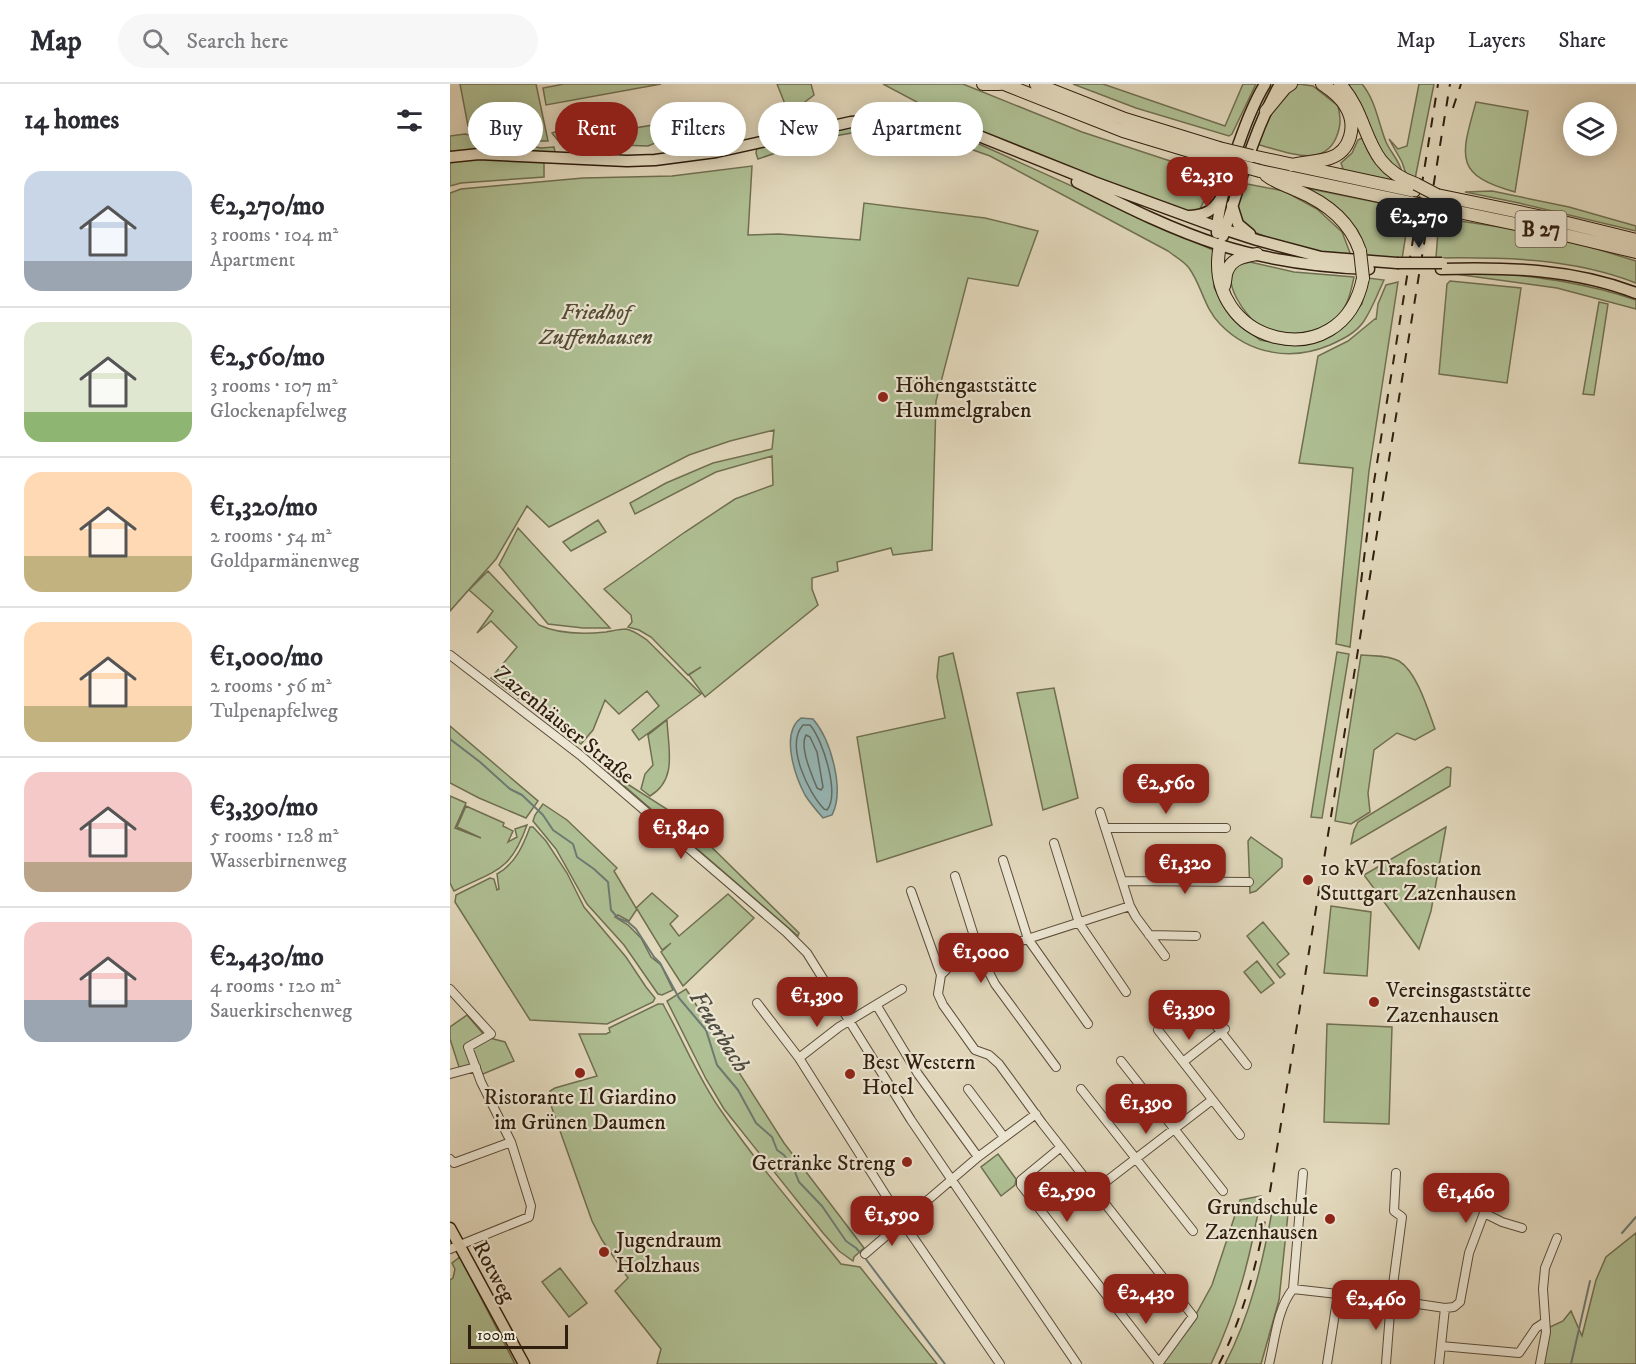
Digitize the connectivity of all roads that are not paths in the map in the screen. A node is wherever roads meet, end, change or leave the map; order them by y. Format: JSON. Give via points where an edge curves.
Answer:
{"nodes":[{"id":1,"x":983,"y":84,"type":"edge"},
{"id":2,"x":1002,"y":84,"type":"edge"},
{"id":3,"x":1036,"y":84,"type":"edge"},
{"id":4,"x":1265,"y":84,"type":"edge"},
{"id":5,"x":1280,"y":84,"type":"edge"},
{"id":6,"x":1291,"y":84,"type":"edge"},
{"id":7,"x":1322,"y":84,"type":"edge"},
{"id":8,"x":1334,"y":84,"type":"edge"},
{"id":9,"x":1340,"y":84,"type":"edge"},
{"id":10,"x":1051,"y":88,"type":"edge"},
{"id":11,"x":1350,"y":97,"type":"junction"},
{"id":12,"x":1266,"y":111,"type":"junction"},
{"id":13,"x":995,"y":143,"type":"junction"},
{"id":14,"x":1218,"y":153,"type":"junction"},
{"id":15,"x":450,"y":157,"type":"edge"},
{"id":16,"x":1262,"y":165,"type":"junction"},
{"id":17,"x":1290,"y":165,"type":"junction"},
{"id":18,"x":1224,"y":192,"type":"junction"},
{"id":19,"x":1414,"y":193,"type":"junction"},
{"id":20,"x":1443,"y":200,"type":"junction"},
{"id":21,"x":1232,"y":205,"type":"junction"},
{"id":22,"x":1186,"y":216,"type":"junction"},
{"id":23,"x":1221,"y":229,"type":"junction"},
{"id":24,"x":1257,"y":240,"type":"junction"},
{"id":25,"x":1636,"y":240,"type":"edge"},
{"id":26,"x":1220,"y":245,"type":"junction"},
{"id":27,"x":1636,"y":252,"type":"edge"},
{"id":28,"x":1257,"y":254,"type":"junction"},
{"id":29,"x":1396,"y":266,"type":"junction"},
{"id":30,"x":1442,"y":266,"type":"junction"},
{"id":31,"x":1636,"y":288,"type":"edge"},
{"id":32,"x":1222,"y":290,"type":"junction"},
{"id":33,"x":1636,"y":293,"type":"edge"},
{"id":34,"x":450,"y":655,"type":"edge"},
{"id":35,"x":1100,"y":812,"type":"dead end"},
{"id":36,"x":1105,"y":828,"type":"junction"},
{"id":37,"x":1226,"y":828,"type":"dead end"},
{"id":38,"x":1054,"y":843,"type":"dead end"},
{"id":39,"x":1003,"y":860,"type":"dead end"},
{"id":40,"x":955,"y":876,"type":"dead end"},
{"id":41,"x":1122,"y":881,"type":"junction"},
{"id":42,"x":1249,"y":882,"type":"dead end"},
{"id":43,"x":911,"y":891,"type":"dead end"},
{"id":44,"x":1130,"y":906,"type":"junction"},
{"id":45,"x":1079,"y":923,"type":"junction"},
{"id":46,"x":1149,"y":935,"type":"junction"},
{"id":47,"x":1196,"y":936,"type":"dead end"},
{"id":48,"x":1028,"y":939,"type":"junction"},
{"id":49,"x":980,"y":955,"type":"junction"},
{"id":50,"x":1165,"y":956,"type":"dead end"},
{"id":51,"x":941,"y":975,"type":"junction"},
{"id":52,"x":902,"y":989,"type":"dead end"},
{"id":53,"x":451,"y":992,"type":"edge"},
{"id":54,"x":1126,"y":992,"type":"dead end"},
{"id":55,"x":1195,"y":999,"type":"dead end"},
{"id":56,"x":757,"y":1003,"type":"dead end"},
{"id":57,"x":877,"y":1006,"type":"junction"},
{"id":58,"x":850,"y":1021,"type":"junction"},
{"id":59,"x":1088,"y":1024,"type":"dead end"},
{"id":60,"x":1158,"y":1030,"type":"dead end"},
{"id":61,"x":1223,"y":1031,"type":"junction"},
{"id":62,"x":799,"y":1058,"type":"junction"},
{"id":63,"x":1121,"y":1061,"type":"dead end"},
{"id":64,"x":1183,"y":1062,"type":"junction"},
{"id":65,"x":1247,"y":1065,"type":"dead end"},
{"id":66,"x":476,"y":1066,"type":"junction"},
{"id":67,"x":1056,"y":1067,"type":"dead end"},
{"id":68,"x":450,"y":1074,"type":"edge"},
{"id":69,"x":968,"y":1089,"type":"dead end"},
{"id":70,"x":1081,"y":1089,"type":"dead end"},
{"id":71,"x":1212,"y":1100,"type":"junction"},
{"id":72,"x":1036,"y":1114,"type":"junction"},
{"id":73,"x":1174,"y":1129,"type":"junction"},
{"id":74,"x":1240,"y":1135,"type":"dead end"},
{"id":75,"x":1004,"y":1137,"type":"junction"},
{"id":76,"x":511,"y":1142,"type":"junction"},
{"id":77,"x":1061,"y":1147,"type":"junction"},
{"id":78,"x":978,"y":1157,"type":"junction"},
{"id":79,"x":1136,"y":1158,"type":"junction"},
{"id":80,"x":450,"y":1159,"type":"edge"},
{"id":81,"x":1304,"y":1173,"type":"dead end"},
{"id":82,"x":1396,"y":1173,"type":"dead end"},
{"id":83,"x":951,"y":1180,"type":"junction"},
{"id":84,"x":1095,"y":1190,"type":"junction"},
{"id":85,"x":1223,"y":1191,"type":"dead end"},
{"id":86,"x":902,"y":1221,"type":"junction"},
{"id":87,"x":450,"y":1228,"type":"edge"},
{"id":88,"x":1522,"y":1228,"type":"dead end"},
{"id":89,"x":1192,"y":1231,"type":"dead end"},
{"id":90,"x":1557,"y":1238,"type":"dead end"},
{"id":91,"x":455,"y":1247,"type":"edge"},
{"id":92,"x":865,"y":1254,"type":"dead end"},
{"id":93,"x":1293,"y":1289,"type":"junction"},
{"id":94,"x":1338,"y":1294,"type":"junction"},
{"id":95,"x":1391,"y":1300,"type":"junction"},
{"id":96,"x":1444,"y":1308,"type":"junction"},
{"id":97,"x":1545,"y":1322,"type":"junction"},
{"id":98,"x":1441,"y":1346,"type":"junction"},
{"id":99,"x":1159,"y":1363,"type":"edge"},
{"id":100,"x":524,"y":1364,"type":"edge"},
{"id":101,"x":1000,"y":1364,"type":"edge"},
{"id":102,"x":1077,"y":1364,"type":"edge"},
{"id":103,"x":1269,"y":1364,"type":"edge"},
{"id":104,"x":1327,"y":1364,"type":"edge"},
{"id":105,"x":1386,"y":1364,"type":"edge"},
{"id":106,"x":1439,"y":1364,"type":"edge"},
{"id":107,"x":1540,"y":1364,"type":"edge"}],
"edges":[{"from":1,"to":2,"type":"highway","number":"B 27"},
{"from":2,"to":14,"type":"highway","number":"B 27","via":[[1123,131]]},
{"from":3,"to":10,"type":"highway","number":"B 27"},
{"from":4,"to":18,"type":"main road","via":[[1250,115]]},
{"from":5,"to":12,"type":"main road"},
{"from":6,"to":12,"type":"highway"},
{"from":7,"to":17,"type":"highway","number":"B 27","via":[[1346,106],[1352,122],[1350,137],[1342,150],[1329,159]]},
{"from":8,"to":11,"type":"highway","number":"B 27"},
{"from":9,"to":11,"type":"highway","number":"B 27"},
{"from":10,"to":14,"type":"highway","number":"B 27"},
{"from":11,"to":19,"type":"highway","number":"B 27","via":[[1381,163]]},
{"from":12,"to":21,"type":"main road"},
{"from":13,"to":15,"type":"main road","via":[[948,126],[905,118],[851,122],[716,152],[655,160],[479,154]]},
{"from":13,"to":22,"type":"main road"},
{"from":13,"to":26,"type":"main road","via":[[1172,227]]},
{"from":14,"to":16,"type":"highway","number":"B 27","bridge":true},
{"from":16,"to":17,"type":"highway","number":"B 27"},
{"from":16,"to":19,"type":"highway","number":"B 27"},
{"from":16,"to":32,"type":"highway","number":"B 27","bridge":true,"via":[[1276,183],[1308,195],[1352,232],[1360,251],[1363,278],[1355,303],[1338,324],[1300,340],[1273,338],[1253,329],[1237,315]]},
{"from":17,"to":19,"type":"highway","number":"B 27"},
{"from":18,"to":22,"type":"main road","via":[[1210,211]]},
{"from":18,"to":23,"type":"main road"},
{"from":19,"to":20,"type":"highway","number":"B 27","bridge":true},
{"from":20,"to":25,"type":"highway","number":"B 27","via":[[1543,217]]},
{"from":20,"to":27,"type":"highway","number":"B 27"},
{"from":21,"to":23,"type":"main road"},
{"from":21,"to":24,"type":"main road","via":[[1238,224]]},
{"from":22,"to":23,"type":"main road"},
{"from":23,"to":24,"type":"main road"},
{"from":23,"to":26,"type":"main road"},
{"from":24,"to":29,"type":"main road","via":[[1321,257]]},
{"from":26,"to":28,"type":"main road"},
{"from":26,"to":32,"type":"highway","number":"B 27"},
{"from":28,"to":29,"type":"main road","via":[[1348,268]]},
{"from":28,"to":32,"type":"highway","via":[[1232,263]]},
{"from":29,"to":30,"type":"main road"},
{"from":30,"to":31,"type":"main road","via":[[1491,262],[1563,268]]},
{"from":30,"to":33,"type":"main road","via":[[1540,271],[1585,278]]},
{"from":34,"to":58,"type":"street","name":"Zazenhäuser Straße","via":[[580,756],[786,932],[807,952]]},
{"from":35,"to":36,"type":"street"},
{"from":36,"to":37,"type":"street"},
{"from":36,"to":41,"type":"street"},
{"from":38,"to":45,"type":"street"},
{"from":39,"to":48,"type":"street"},
{"from":40,"to":49,"type":"street"},
{"from":41,"to":42,"type":"street"},
{"from":41,"to":44,"type":"street"},
{"from":43,"to":51,"type":"street"},
{"from":44,"to":45,"type":"street"},
{"from":44,"to":46,"type":"street"},
{"from":45,"to":48,"type":"street"},
{"from":45,"to":54,"type":"street"},
{"from":46,"to":47,"type":"street"},
{"from":46,"to":50,"type":"street"},
{"from":48,"to":49,"type":"street"},
{"from":48,"to":59,"type":"street"},
{"from":49,"to":51,"type":"street","via":[[952,964]]},
{"from":49,"to":67,"type":"street","via":[[995,984]]},
{"from":51,"to":72,"type":"street","via":[[938,994],[943,1005],[975,1050],[994,1058]]},
{"from":52,"to":57,"type":"street"},
{"from":53,"to":66,"type":"street","via":[[491,1034],[468,1047]]},
{"from":55,"to":61,"type":"street"},
{"from":56,"to":62,"type":"street"},
{"from":57,"to":58,"type":"street"},
{"from":57,"to":78,"type":"street","via":[[918,1074]]},
{"from":58,"to":62,"type":"street"},
{"from":58,"to":83,"type":"street","name":"Zazenhäuser Straße"},
{"from":60,"to":64,"type":"street"},
{"from":61,"to":64,"type":"street"},
{"from":61,"to":65,"type":"street"},
{"from":62,"to":86,"type":"street"},
{"from":63,"to":73,"type":"street"},
{"from":64,"to":71,"type":"street"},
{"from":66,"to":68,"type":"street"},
{"from":66,"to":76,"type":"street"},
{"from":69,"to":75,"type":"street"},
{"from":70,"to":79,"type":"street"},
{"from":71,"to":73,"type":"street"},
{"from":71,"to":74,"type":"street"},
{"from":72,"to":75,"type":"street"},
{"from":72,"to":77,"type":"street"},
{"from":73,"to":79,"type":"street"},
{"from":73,"to":85,"type":"street"},
{"from":75,"to":78,"type":"street"},
{"from":76,"to":80,"type":"street","via":[[454,1163]]},
{"from":76,"to":91,"type":"street","via":[[531,1206],[529,1216]]},
{"from":77,"to":84,"type":"street"},
{"from":77,"to":99,"type":"street","via":[[1020,1185]]},
{"from":78,"to":83,"type":"street"},
{"from":79,"to":84,"type":"street"},
{"from":79,"to":89,"type":"street"},
{"from":81,"to":93,"type":"street"},
{"from":82,"to":95,"type":"street","via":[[1394,1211],[1402,1217]]},
{"from":83,"to":86,"type":"street"},
{"from":83,"to":102,"type":"street","name":"Zazenhäuser Straße"},
{"from":84,"to":99,"type":"street","via":[[1193,1316]]},
{"from":86,"to":92,"type":"street"},
{"from":86,"to":101,"type":"street"},
{"from":87,"to":91,"type":"main road","name":"Rotweg"},
{"from":88,"to":96,"type":"street","via":[[1484,1213],[1469,1253],[1460,1302]]},
{"from":90,"to":97,"type":"street","via":[[1545,1268]]},
{"from":91,"to":100,"type":"main road","name":"Rotweg"},
{"from":93,"to":94,"type":"street"},
{"from":93,"to":103,"type":"street","via":[[1282,1309]]},
{"from":94,"to":95,"type":"street"},
{"from":94,"to":104,"type":"street"},
{"from":95,"to":96,"type":"street"},
{"from":95,"to":105,"type":"street"},
{"from":96,"to":98,"type":"street"},
{"from":97,"to":98,"type":"street","via":[[1536,1328],[1519,1353]]},
{"from":97,"to":107,"type":"street"},
{"from":98,"to":106,"type":"street"}]}
